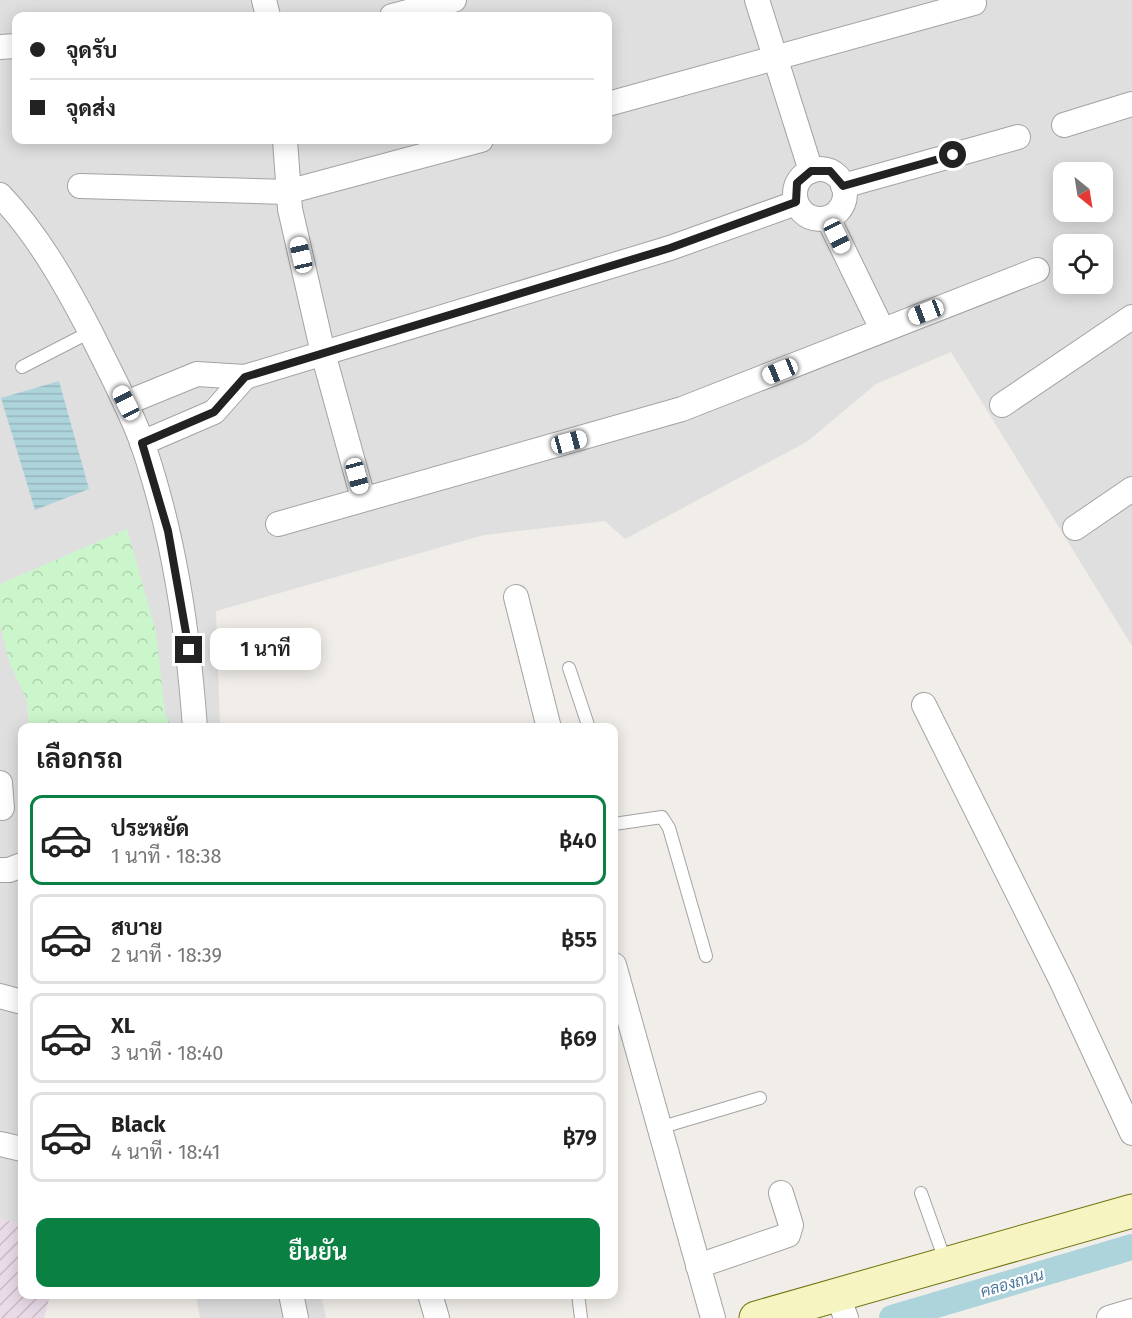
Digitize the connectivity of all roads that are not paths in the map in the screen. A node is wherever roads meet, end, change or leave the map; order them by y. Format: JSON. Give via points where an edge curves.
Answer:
{"nodes":[{"id":1,"x":454,"y":0,"type":"edge"},
{"id":2,"x":757,"y":0,"type":"edge"},
{"id":3,"x":974,"y":3,"type":"dead end"},
{"id":4,"x":408,"y":12,"type":"edge"},
{"id":5,"x":775,"y":57,"type":"junction"},
{"id":6,"x":612,"y":103,"type":"edge"},
{"id":7,"x":1132,"y":104,"type":"edge"},
{"id":8,"x":1064,"y":125,"type":"dead end"},
{"id":9,"x":1018,"y":137,"type":"dead end"},
{"id":10,"x":285,"y":144,"type":"edge"},
{"id":11,"x":466,"y":144,"type":"edge"},
{"id":12,"x":811,"y":171,"type":"junction"},
{"id":13,"x":80,"y":186,"type":"dead end"},
{"id":14,"x":843,"y":186,"type":"junction"},
{"id":15,"x":287,"y":192,"type":"junction"},
{"id":16,"x":0,"y":195,"type":"edge"},
{"id":17,"x":796,"y":202,"type":"junction"},
{"id":18,"x":828,"y":218,"type":"junction"},
{"id":19,"x":1037,"y":270,"type":"dead end"},
{"id":20,"x":1132,"y":317,"type":"edge"},
{"id":21,"x":882,"y":330,"type":"junction"},
{"id":22,"x":90,"y":332,"type":"junction"},
{"id":23,"x":323,"y":353,"type":"junction"},
{"id":24,"x":22,"y":367,"type":"dead end"},
{"id":25,"x":245,"y":377,"type":"junction"},
{"id":26,"x":126,"y":403,"type":"junction"},
{"id":27,"x":1002,"y":405,"type":"dead end"},
{"id":28,"x":142,"y":443,"type":"junction"},
{"id":29,"x":1132,"y":489,"type":"edge"},
{"id":30,"x":363,"y":498,"type":"junction"},
{"id":31,"x":278,"y":524,"type":"dead end"},
{"id":32,"x":1075,"y":528,"type":"dead end"},
{"id":33,"x":516,"y":597,"type":"dead end"},
{"id":34,"x":569,"y":668,"type":"dead end"},
{"id":35,"x":924,"y":705,"type":"dead end"},
{"id":36,"x":195,"y":723,"type":"edge"},
{"id":37,"x":548,"y":723,"type":"edge"},
{"id":38,"x":587,"y":723,"type":"edge"},
{"id":39,"x":0,"y":783,"type":"edge"},
{"id":40,"x":8,"y":811,"type":"edge"},
{"id":41,"x":618,"y":823,"type":"edge"},
{"id":42,"x":18,"y":867,"type":"edge"},
{"id":43,"x":0,"y":870,"type":"edge"},
{"id":44,"x":706,"y":956,"type":"dead end"},
{"id":45,"x":618,"y":979,"type":"edge"},
{"id":46,"x":0,"y":996,"type":"edge"},
{"id":47,"x":18,"y":1001,"type":"edge"},
{"id":48,"x":760,"y":1098,"type":"dead end"},
{"id":49,"x":659,"y":1128,"type":"junction"},
{"id":50,"x":1132,"y":1133,"type":"edge"},
{"id":51,"x":0,"y":1144,"type":"edge"},
{"id":52,"x":18,"y":1148,"type":"edge"},
{"id":53,"x":781,"y":1193,"type":"dead end"},
{"id":54,"x":921,"y":1193,"type":"dead end"},
{"id":55,"x":1132,"y":1211,"type":"edge"},
{"id":56,"x":946,"y":1264,"type":"junction"},
{"id":57,"x":698,"y":1266,"type":"junction"},
{"id":58,"x":292,"y":1299,"type":"edge"},
{"id":59,"x":431,"y":1299,"type":"edge"},
{"id":60,"x":579,"y":1299,"type":"edge"},
{"id":61,"x":841,"y":1304,"type":"edge"},
{"id":62,"x":1132,"y":1311,"type":"edge"},
{"id":63,"x":794,"y":1314,"type":"edge"},
{"id":64,"x":296,"y":1318,"type":"edge"},
{"id":65,"x":436,"y":1318,"type":"edge"},
{"id":66,"x":581,"y":1318,"type":"edge"},
{"id":67,"x":713,"y":1318,"type":"edge"},
{"id":68,"x":756,"y":1318,"type":"edge"},
{"id":69,"x":1109,"y":1318,"type":"edge"}],
"edges":[{"from":1,"to":4,"type":"street"},
{"from":2,"to":5,"type":"street"},
{"from":3,"to":5,"type":"street"},
{"from":5,"to":6,"type":"street"},
{"from":5,"to":12,"type":"street"},
{"from":7,"to":8,"type":"street"},
{"from":9,"to":14,"type":"street"},
{"from":10,"to":15,"type":"street"},
{"from":11,"to":15,"type":"street"},
{"from":12,"to":14,"type":"street","via":[[830,171]]},
{"from":12,"to":17,"type":"street","via":[[797,183]]},
{"from":13,"to":15,"type":"street"},
{"from":14,"to":18,"type":"street","via":[[842,205]]},
{"from":15,"to":23,"type":"street"},
{"from":16,"to":22,"type":"street","via":[[43,249]]},
{"from":17,"to":18,"type":"street","via":[[809,217]]},
{"from":17,"to":23,"type":"street","via":[[670,248]]},
{"from":18,"to":21,"type":"street"},
{"from":19,"to":21,"type":"street"},
{"from":20,"to":27,"type":"street"},
{"from":21,"to":30,"type":"street","via":[[682,409]]},
{"from":22,"to":24,"type":"lane"},
{"from":22,"to":26,"type":"street"},
{"from":23,"to":25,"type":"street"},
{"from":23,"to":30,"type":"street"},
{"from":25,"to":26,"type":"street","via":[[197,374]]},
{"from":25,"to":28,"type":"street","via":[[214,412]]},
{"from":26,"to":28,"type":"street"},
{"from":28,"to":36,"type":"street","via":[[168,531],[189,650]]},
{"from":29,"to":32,"type":"street"},
{"from":30,"to":31,"type":"street"},
{"from":33,"to":37,"type":"street"},
{"from":34,"to":38,"type":"lane"},
{"from":35,"to":50,"type":"street","via":[[1062,982]]},
{"from":39,"to":40,"type":"street"},
{"from":41,"to":44,"type":"lane","via":[[662,817]]},
{"from":42,"to":43,"type":"street"},
{"from":45,"to":49,"type":"street"},
{"from":46,"to":47,"type":"street"},
{"from":48,"to":49,"type":"lane"},
{"from":49,"to":57,"type":"street"},
{"from":51,"to":52,"type":"street"},
{"from":53,"to":57,"type":"street","via":[[791,1225],[788,1235]]},
{"from":54,"to":56,"type":"lane"},
{"from":55,"to":56,"type":"street"},
{"from":56,"to":61,"type":"street"},
{"from":57,"to":67,"type":"street"},
{"from":58,"to":64,"type":"street"},
{"from":59,"to":65,"type":"street"},
{"from":60,"to":66,"type":"lane"},
{"from":61,"to":63,"type":"street"},
{"from":62,"to":69,"type":"street"},
{"from":63,"to":68,"type":"street"}]}
